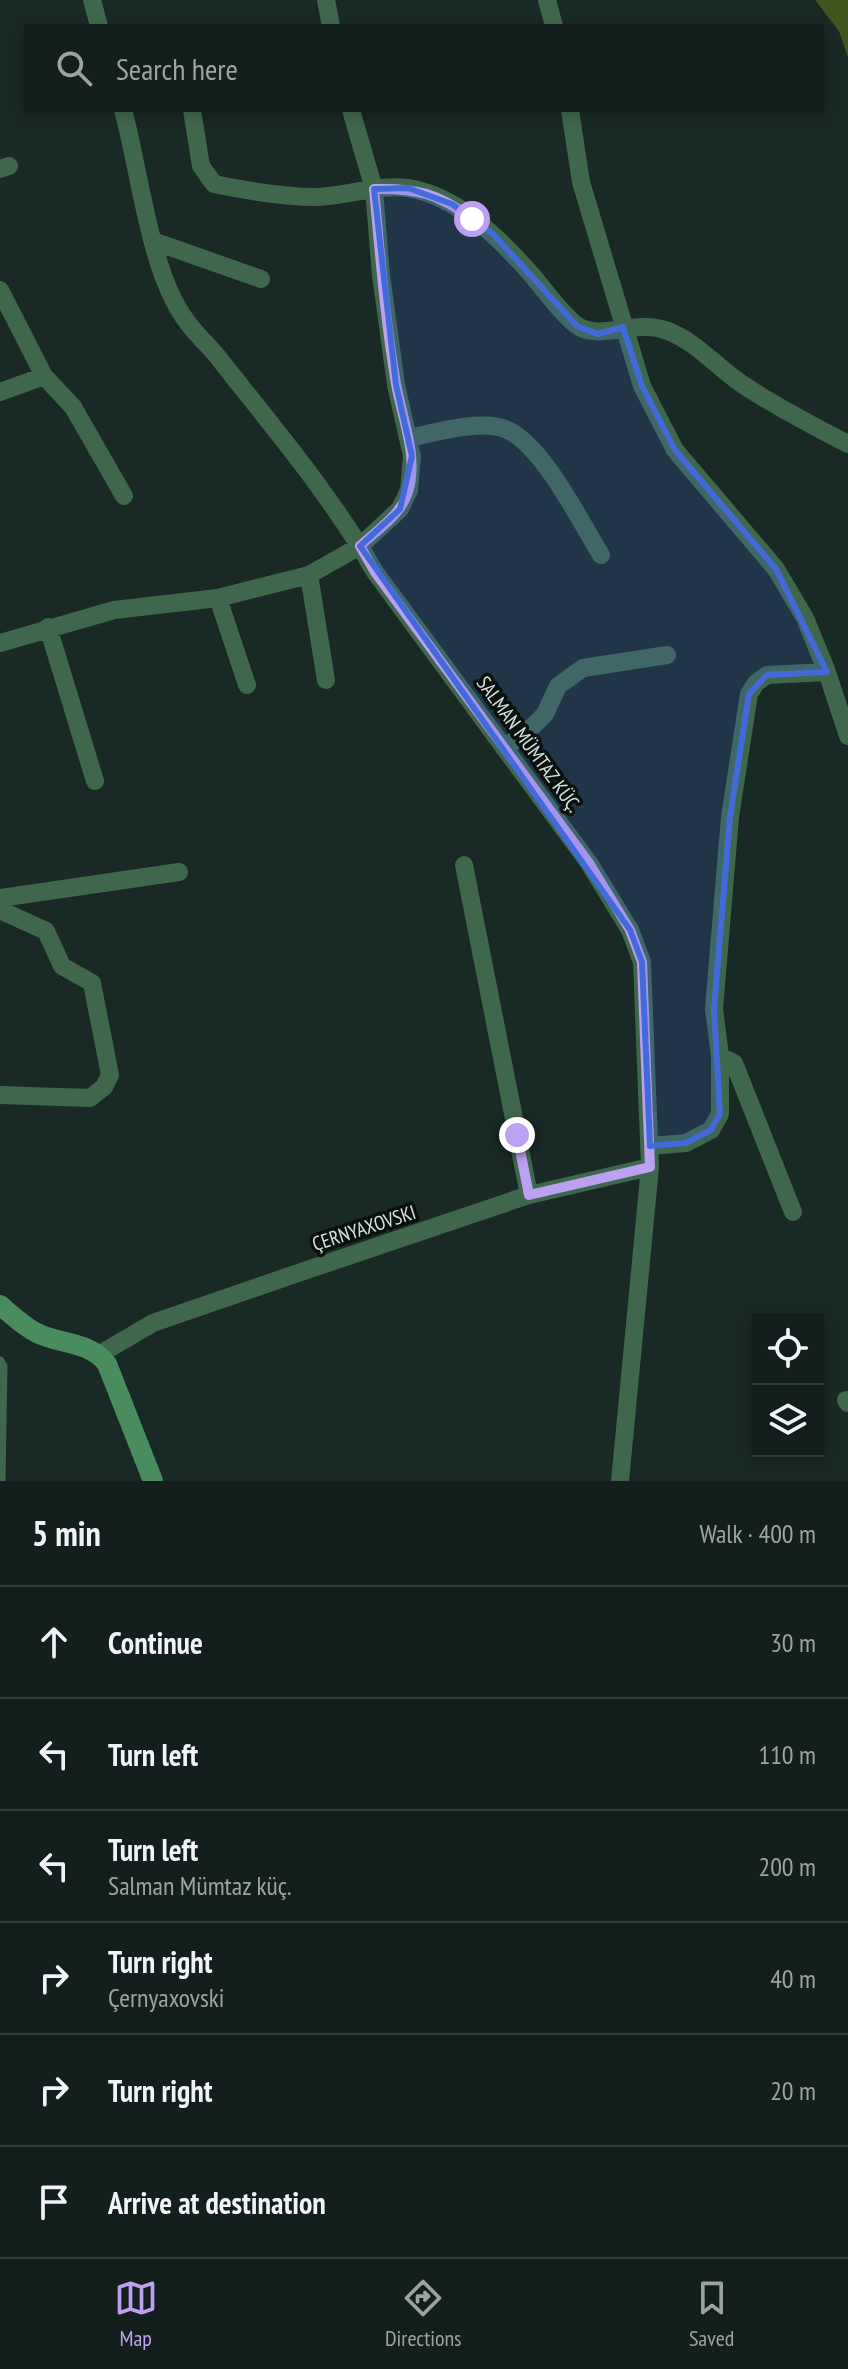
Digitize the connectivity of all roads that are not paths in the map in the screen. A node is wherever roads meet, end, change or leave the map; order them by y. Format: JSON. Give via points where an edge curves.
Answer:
{"nodes":[{"id":1,"x":92,"y":0,"type":"edge"},
{"id":2,"x":326,"y":0,"type":"edge"},
{"id":3,"x":547,"y":0,"type":"edge"},
{"id":4,"x":98,"y":24,"type":"edge"},
{"id":5,"x":331,"y":24,"type":"edge"},
{"id":6,"x":553,"y":24,"type":"edge"},
{"id":7,"x":123,"y":112,"type":"edge"},
{"id":8,"x":192,"y":112,"type":"edge"},
{"id":9,"x":352,"y":112,"type":"edge"},
{"id":10,"x":570,"y":112,"type":"edge"},
{"id":11,"x":374,"y":189,"type":"junction"},
{"id":12,"x":153,"y":241,"type":"junction"},
{"id":13,"x":261,"y":279,"type":"dead end"},
{"id":14,"x":0,"y":290,"type":"edge"},
{"id":15,"x":623,"y":327,"type":"junction"},
{"id":16,"x":44,"y":376,"type":"junction"},
{"id":17,"x":0,"y":392,"type":"edge"},
{"id":18,"x":408,"y":438,"type":"junction"},
{"id":19,"x":848,"y":444,"type":"edge"},
{"id":20,"x":124,"y":496,"type":"dead end"},
{"id":21,"x":360,"y":546,"type":"junction"},
{"id":22,"x":601,"y":555,"type":"dead end"},
{"id":23,"x":309,"y":575,"type":"junction"},
{"id":24,"x":218,"y":598,"type":"junction"},
{"id":25,"x":48,"y":627,"type":"junction"},
{"id":26,"x":0,"y":643,"type":"edge"},
{"id":27,"x":667,"y":655,"type":"dead end"},
{"id":28,"x":827,"y":672,"type":"junction"},
{"id":29,"x":326,"y":680,"type":"dead end"},
{"id":30,"x":247,"y":685,"type":"dead end"},
{"id":31,"x":848,"y":736,"type":"edge"},
{"id":32,"x":504,"y":748,"type":"junction"},
{"id":33,"x":95,"y":781,"type":"dead end"},
{"id":34,"x":464,"y":865,"type":"dead end"},
{"id":35,"x":179,"y":872,"type":"dead end"},
{"id":36,"x":0,"y":898,"type":"edge"},
{"id":37,"x":0,"y":910,"type":"edge"},
{"id":38,"x":720,"y":1056,"type":"junction"},
{"id":39,"x":0,"y":1095,"type":"edge"},
{"id":40,"x":650,"y":1146,"type":"junction"},
{"id":41,"x":650,"y":1167,"type":"junction"},
{"id":42,"x":529,"y":1195,"type":"junction"},
{"id":43,"x":793,"y":1212,"type":"dead end"},
{"id":44,"x":0,"y":1305,"type":"edge"},
{"id":45,"x":100,"y":1354,"type":"junction"},
{"id":46,"x":0,"y":1361,"type":"edge"},
{"id":47,"x":1,"y":1481,"type":"edge"},
{"id":48,"x":153,"y":1481,"type":"edge"},
{"id":49,"x":620,"y":1481,"type":"edge"}],
"edges":[{"from":1,"to":4,"type":"street"},
{"from":2,"to":5,"type":"street"},
{"from":3,"to":6,"type":"street"},
{"from":7,"to":12,"type":"street","name":"SALMAN MÜMTAZ KÜÇ."},
{"from":8,"to":11,"type":"street","via":[[201,166],[214,184],[317,197]]},
{"from":9,"to":11,"type":"street"},
{"from":10,"to":15,"type":"street","via":[[581,182]]},
{"from":11,"to":15,"type":"street","via":[[408,188],[452,204],[493,234],[577,326],[598,334]]},
{"from":11,"to":18,"type":"street","via":[[396,385]]},
{"from":12,"to":13,"type":"street"},
{"from":12,"to":21,"type":"street","name":"SALMAN MÜMTAZ KÜÇ.","via":[[185,319]]},
{"from":14,"to":16,"type":"street"},
{"from":15,"to":19,"type":"street","via":[[653,326],[682,337],[771,404]]},
{"from":15,"to":28,"type":"street","via":[[642,386],[675,450],[776,569],[805,618]]},
{"from":16,"to":17,"type":"street"},
{"from":16,"to":20,"type":"street","via":[[73,407]]},
{"from":18,"to":21,"type":"street","via":[[409,490],[400,509]]},
{"from":18,"to":22,"type":"street","via":[[479,426],[506,429],[538,453]]},
{"from":21,"to":23,"type":"street"},
{"from":21,"to":32,"type":"street","name":"SALMAN MÜMTAZ KÜÇ."},
{"from":23,"to":24,"type":"street"},
{"from":23,"to":29,"type":"street"},
{"from":24,"to":25,"type":"street","via":[[114,610]]},
{"from":24,"to":30,"type":"street"},
{"from":25,"to":26,"type":"street"},
{"from":25,"to":33,"type":"street"},
{"from":27,"to":32,"type":"street","via":[[583,668],[558,686],[545,714]]},
{"from":28,"to":31,"type":"street"},
{"from":28,"to":38,"type":"street","via":[[767,675],[749,694],[730,817],[714,1009]]},
{"from":32,"to":40,"type":"street","name":"SALMAN MÜMTAZ KÜÇ.","via":[[589,863],[630,930],[642,962]]},
{"from":34,"to":42,"type":"street"},
{"from":35,"to":36,"type":"street"},
{"from":37,"to":39,"type":"street","via":[[46,931],[62,966],[92,983],[110,1075],[90,1098]]},
{"from":38,"to":40,"type":"street","via":[[720,1114],[711,1130],[686,1143]]},
{"from":38,"to":43,"type":"street","via":[[734,1063]]},
{"from":40,"to":41,"type":"street","name":"SALMAN MÜMTAZ KÜÇ."},
{"from":41,"to":42,"type":"street","name":"ÇERNYAXOVSKI"},
{"from":41,"to":49,"type":"street","name":"SALMAN MÜMTAZ KÜÇ."},
{"from":42,"to":45,"type":"street","name":"ÇERNYAXOVSKI","via":[[153,1323]]},
{"from":44,"to":45,"type":"street","via":[[34,1332]]},
{"from":45,"to":48,"type":"street"},
{"from":46,"to":47,"type":"lane"}]}
